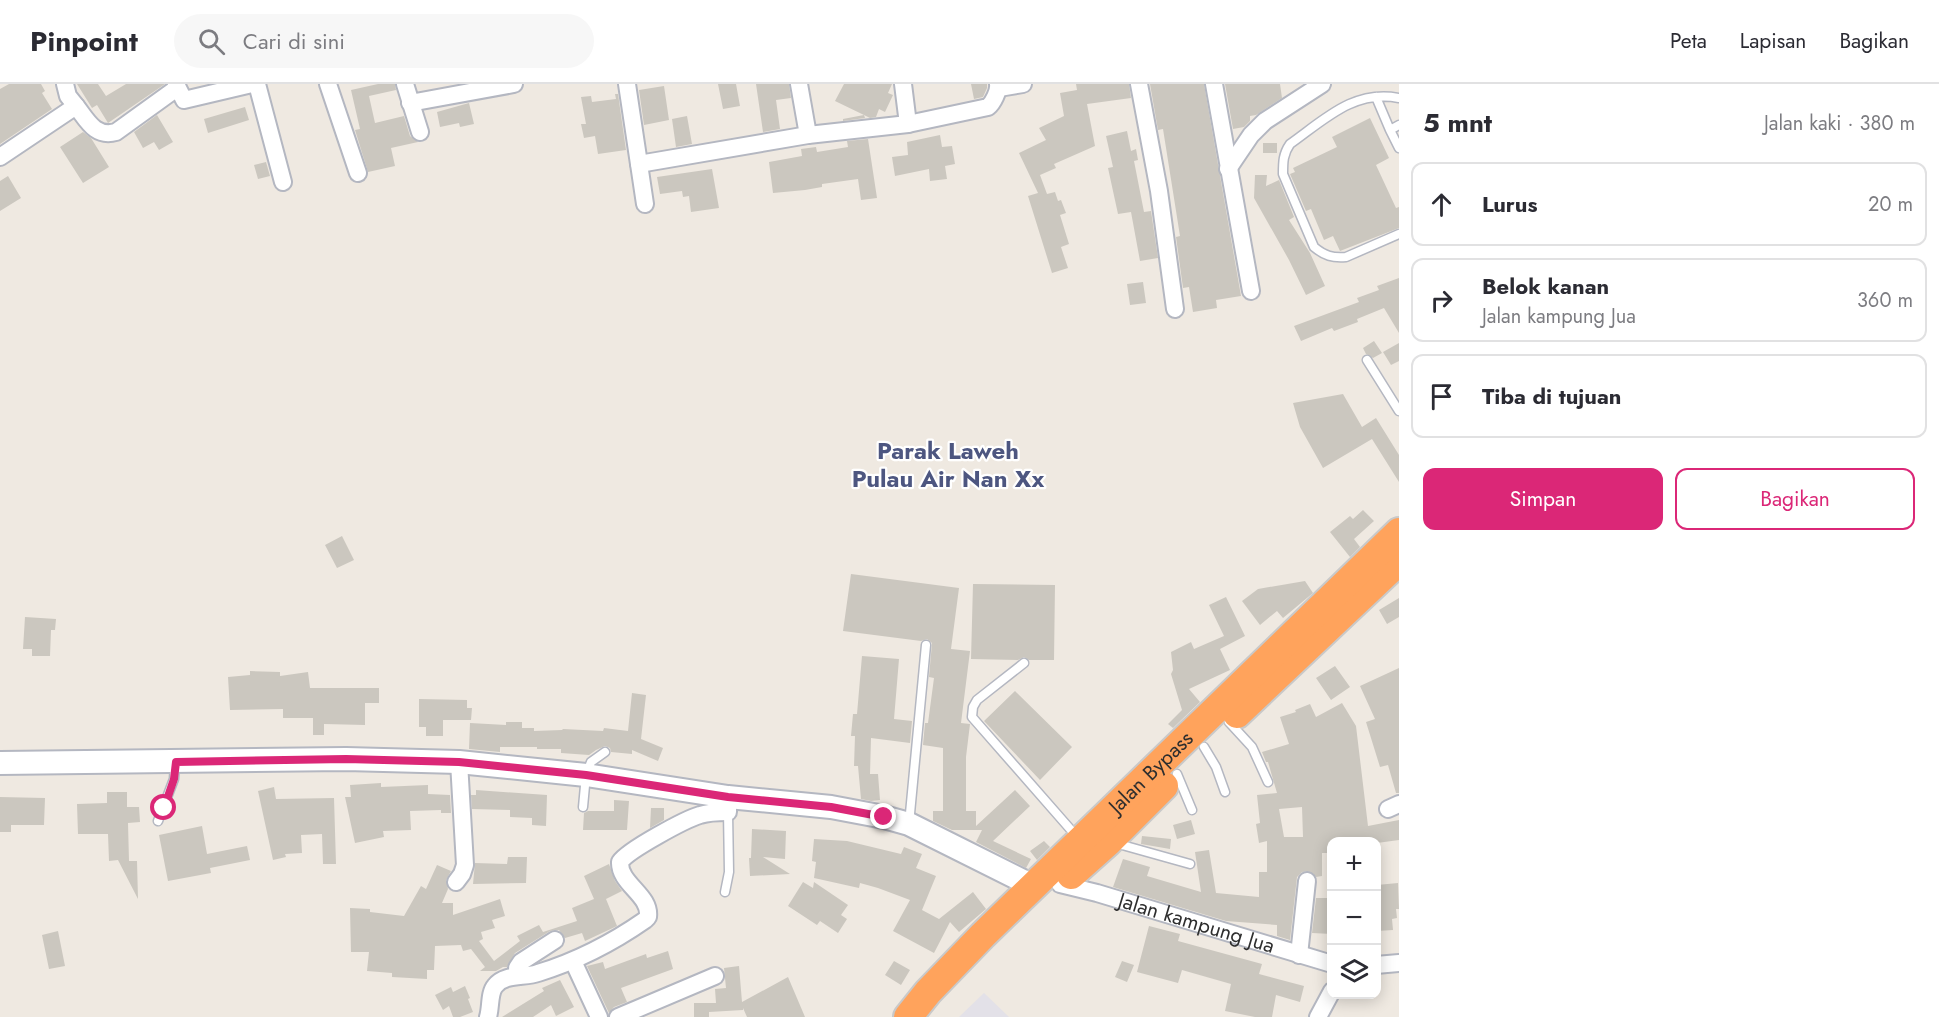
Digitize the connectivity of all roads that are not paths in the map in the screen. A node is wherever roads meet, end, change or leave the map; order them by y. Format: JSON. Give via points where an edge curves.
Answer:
{"nodes":[{"id":1,"x":65,"y":84,"type":"edge"},
{"id":2,"x":252,"y":84,"type":"edge"},
{"id":3,"x":257,"y":84,"type":"edge"},
{"id":4,"x":328,"y":84,"type":"edge"},
{"id":5,"x":405,"y":84,"type":"edge"},
{"id":6,"x":514,"y":84,"type":"edge"},
{"id":7,"x":627,"y":84,"type":"edge"},
{"id":8,"x":799,"y":84,"type":"edge"},
{"id":9,"x":903,"y":84,"type":"edge"},
{"id":10,"x":1023,"y":84,"type":"edge"},
{"id":11,"x":1139,"y":84,"type":"edge"},
{"id":12,"x":1214,"y":84,"type":"edge"},
{"id":13,"x":1322,"y":84,"type":"edge"},
{"id":14,"x":176,"y":86,"type":"edge"},
{"id":15,"x":998,"y":86,"type":"edge"},
{"id":16,"x":1376,"y":97,"type":"junction"},
{"id":17,"x":1399,"y":98,"type":"edge"},
{"id":18,"x":410,"y":103,"type":"junction"},
{"id":19,"x":76,"y":106,"type":"junction"},
{"id":20,"x":908,"y":124,"type":"junction"},
{"id":21,"x":1399,"y":125,"type":"edge"},
{"id":22,"x":1390,"y":130,"type":"junction"},
{"id":23,"x":420,"y":132,"type":"dead end"},
{"id":24,"x":808,"y":135,"type":"junction"},
{"id":25,"x":1399,"y":148,"type":"edge"},
{"id":26,"x":0,"y":158,"type":"edge"},
{"id":27,"x":639,"y":164,"type":"junction"},
{"id":28,"x":1228,"y":169,"type":"junction"},
{"id":29,"x":358,"y":173,"type":"dead end"},
{"id":30,"x":284,"y":182,"type":"dead end"},
{"id":31,"x":645,"y":204,"type":"dead end"},
{"id":32,"x":1399,"y":234,"type":"edge"},
{"id":33,"x":1251,"y":291,"type":"dead end"},
{"id":34,"x":1175,"y":309,"type":"dead end"},
{"id":35,"x":1367,"y":360,"type":"dead end"},
{"id":36,"x":1399,"y":411,"type":"edge"},
{"id":37,"x":1399,"y":532,"type":"edge"},
{"id":38,"x":1399,"y":561,"type":"edge"},
{"id":39,"x":1330,"y":612,"type":"junction"},
{"id":40,"x":926,"y":645,"type":"dead end"},
{"id":41,"x":1024,"y":663,"type":"dead end"},
{"id":42,"x":1229,"y":722,"type":"junction"},
{"id":43,"x":1204,"y":747,"type":"junction"},
{"id":44,"x":605,"y":752,"type":"dead end"},
{"id":45,"x":176,"y":762,"type":"junction"},
{"id":46,"x":459,"y":762,"type":"junction"},
{"id":47,"x":0,"y":763,"type":"edge"},
{"id":48,"x":1177,"y":774,"type":"junction"},
{"id":49,"x":586,"y":775,"type":"junction"},
{"id":50,"x":1268,"y":782,"type":"dead end"},
{"id":51,"x":1225,"y":792,"type":"dead end"},
{"id":52,"x":728,"y":804,"type":"junction"},
{"id":53,"x":583,"y":807,"type":"dead end"},
{"id":54,"x":1192,"y":810,"type":"dead end"},
{"id":55,"x":159,"y":821,"type":"dead end"},
{"id":56,"x":909,"y":824,"type":"junction"},
{"id":57,"x":1080,"y":841,"type":"junction"},
{"id":58,"x":1108,"y":842,"type":"junction"},
{"id":59,"x":1191,"y":864,"type":"dead end"},
{"id":60,"x":1307,"y":881,"type":"dead end"},
{"id":61,"x":456,"y":882,"type":"dead end"},
{"id":62,"x":1047,"y":885,"type":"junction"},
{"id":63,"x":725,"y":892,"type":"dead end"},
{"id":64,"x":555,"y":940,"type":"dead end"},
{"id":65,"x":1299,"y":955,"type":"junction"},
{"id":66,"x":573,"y":961,"type":"junction"},
{"id":67,"x":1327,"y":963,"type":"edge"},
{"id":68,"x":1399,"y":963,"type":"edge"},
{"id":69,"x":1381,"y":965,"type":"edge"},
{"id":70,"x":518,"y":975,"type":"junction"},
{"id":71,"x":715,"y":976,"type":"dead end"},
{"id":72,"x":1328,"y":999,"type":"edge"},
{"id":73,"x":488,"y":1017,"type":"edge"},
{"id":74,"x":599,"y":1017,"type":"edge"},
{"id":75,"x":618,"y":1017,"type":"edge"},
{"id":76,"x":908,"y":1017,"type":"edge"},
{"id":77,"x":932,"y":1017,"type":"edge"},
{"id":78,"x":1318,"y":1017,"type":"edge"}],
"edges":[{"from":1,"to":19,"type":"street"},
{"from":2,"to":14,"type":"street","via":[[184,100]]},
{"from":3,"to":30,"type":"street"},
{"from":4,"to":29,"type":"street"},
{"from":5,"to":18,"type":"street"},
{"from":6,"to":18,"type":"street"},
{"from":7,"to":27,"type":"street"},
{"from":8,"to":24,"type":"street"},
{"from":9,"to":20,"type":"street"},
{"from":10,"to":15,"type":"street"},
{"from":11,"to":34,"type":"street"},
{"from":12,"to":28,"type":"street"},
{"from":13,"to":28,"type":"street","via":[[1264,121]]},
{"from":14,"to":19,"type":"street","via":[[108,134],[94,129]]},
{"from":15,"to":20,"type":"street","via":[[988,107]]},
{"from":16,"to":17,"type":"lane"},
{"from":16,"to":22,"type":"lane"},
{"from":16,"to":32,"type":"lane","via":[[1345,104],[1290,144],[1284,152],[1283,174],[1314,247],[1323,254],[1346,257]]},
{"from":18,"to":23,"type":"street"},
{"from":19,"to":26,"type":"street"},
{"from":20,"to":24,"type":"street"},
{"from":21,"to":22,"type":"lane"},
{"from":22,"to":25,"type":"lane"},
{"from":24,"to":27,"type":"street"},
{"from":27,"to":31,"type":"street"},
{"from":28,"to":33,"type":"street"},
{"from":35,"to":36,"type":"lane"},
{"from":37,"to":39,"type":"highway","name":"Jalan Bypass"},
{"from":38,"to":39,"type":"highway","name":"Jalan Bypass"},
{"from":39,"to":42,"type":"highway","name":"Jalan Bypass"},
{"from":39,"to":57,"type":"highway","name":"Jalan Bypass"},
{"from":40,"to":56,"type":"lane"},
{"from":41,"to":57,"type":"lane","via":[[977,700],[972,717]]},
{"from":42,"to":43,"type":"highway","name":"Jalan Bypass"},
{"from":42,"to":50,"type":"lane","via":[[1252,747]]},
{"from":43,"to":48,"type":"highway","name":"Jalan Bypass"},
{"from":43,"to":51,"type":"lane"},
{"from":44,"to":49,"type":"lane","via":[[592,760]]},
{"from":45,"to":46,"type":"street","name":"Jalan kampung Jua"},
{"from":45,"to":47,"type":"street","name":"Jalan kampung Jua"},
{"from":45,"to":55,"type":"lane"},
{"from":46,"to":49,"type":"street","name":"Jalan kampung Jua"},
{"from":46,"to":61,"type":"street","via":[[465,865]]},
{"from":48,"to":54,"type":"lane"},
{"from":48,"to":58,"type":"highway","name":"Jalan Bypass"},
{"from":49,"to":52,"type":"street","name":"Jalan kampung Jua"},
{"from":49,"to":53,"type":"lane"},
{"from":52,"to":56,"type":"street","name":"Jalan kampung Jua","via":[[831,807]]},
{"from":52,"to":63,"type":"lane","via":[[729,872]]},
{"from":52,"to":66,"type":"street","via":[[692,818],[622,858],[621,873],[642,898],[648,917],[620,938]]},
{"from":56,"to":62,"type":"street","name":"Jalan kampung Jua"},
{"from":57,"to":62,"type":"highway","name":"Jalan Bypass"},
{"from":58,"to":59,"type":"lane"},
{"from":58,"to":62,"type":"highway","name":"Jalan Bypass"},
{"from":60,"to":65,"type":"street"},
{"from":62,"to":65,"type":"street","name":"Jalan kampung Jua","via":[[1097,893]]},
{"from":62,"to":76,"type":"highway","name":"Jalan Bypass","via":[[928,992]]},
{"from":62,"to":77,"type":"highway","name":"Jalan Bypass"},
{"from":64,"to":70,"type":"street","via":[[521,962]]},
{"from":65,"to":67,"type":"street","name":"Jalan kampung Jua"},
{"from":66,"to":70,"type":"street","via":[[536,974]]},
{"from":66,"to":74,"type":"street"},
{"from":68,"to":69,"type":"street"},
{"from":70,"to":73,"type":"street","via":[[495,986]]},
{"from":71,"to":75,"type":"street"},
{"from":72,"to":78,"type":"street"}]}
